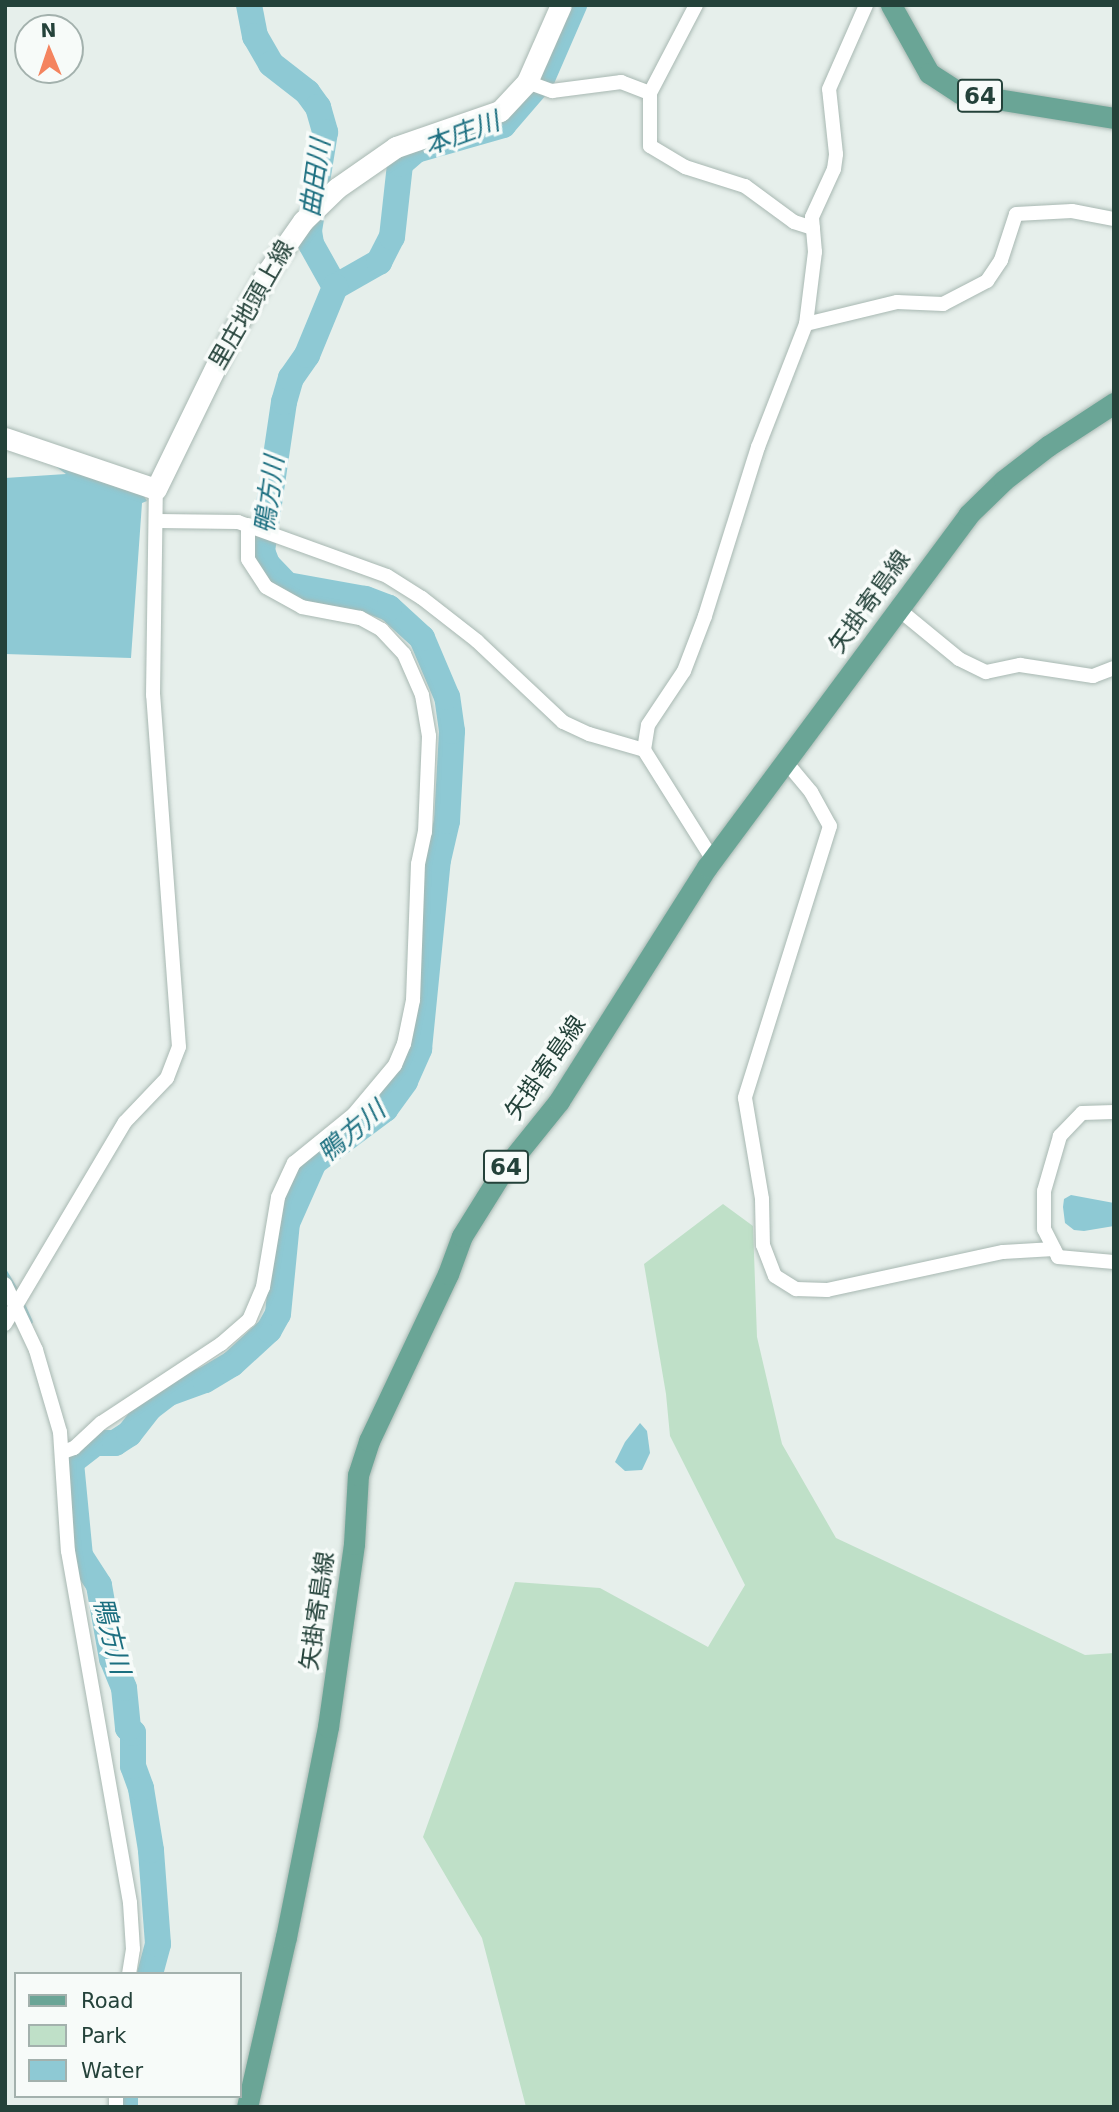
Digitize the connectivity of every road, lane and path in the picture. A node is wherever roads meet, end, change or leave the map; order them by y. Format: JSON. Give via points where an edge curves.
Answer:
{"nodes":[{"id":1,"x":561,"y":5,"type":"edge"},
{"id":2,"x":696,"y":5,"type":"edge"},
{"id":3,"x":866,"y":5,"type":"edge"},
{"id":4,"x":891,"y":5,"type":"edge"},
{"id":5,"x":530,"y":83,"type":"junction"},
{"id":6,"x":650,"y":93,"type":"junction"},
{"id":7,"x":1114,"y":118,"type":"edge"},
{"id":8,"x":1114,"y":219,"type":"edge"},
{"id":9,"x":813,"y":228,"type":"junction"},
{"id":10,"x":806,"y":324,"type":"junction"},
{"id":11,"x":1114,"y":403,"type":"edge"},
{"id":12,"x":5,"y":438,"type":"edge"},
{"id":13,"x":156,"y":489,"type":"junction"},
{"id":14,"x":158,"y":521,"type":"junction"},
{"id":15,"x":252,"y":527,"type":"junction"},
{"id":16,"x":897,"y":608,"type":"junction"},
{"id":17,"x":1114,"y":667,"type":"edge"},
{"id":18,"x":645,"y":750,"type":"junction"},
{"id":19,"x":786,"y":762,"type":"junction"},
{"id":20,"x":713,"y":860,"type":"junction"},
{"id":21,"x":1114,"y":1112,"type":"edge"},
{"id":22,"x":1054,"y":1249,"type":"junction"},
{"id":23,"x":1114,"y":1262,"type":"edge"},
{"id":24,"x":5,"y":1284,"type":"edge"},
{"id":25,"x":19,"y":1297,"type":"junction"},
{"id":26,"x":5,"y":1324,"type":"edge"},
{"id":27,"x":68,"y":1450,"type":"junction"},
{"id":28,"x":129,"y":1972,"type":"edge"},
{"id":29,"x":247,"y":2107,"type":"edge"}],
"edges":[{"from":1,"to":5,"type":"main road","name":"里庄地頭上線"},
{"from":2,"to":6,"type":"street"},
{"from":3,"to":9,"type":"street","via":[[829,89],[836,154],[812,217]]},
{"from":4,"to":7,"type":"main road","number":"64","via":[[929,73],[960,93]]},
{"from":5,"to":6,"type":"street","via":[[552,91],[621,82]]},
{"from":5,"to":13,"type":"main road","name":"里庄地頭上線","via":[[500,111],[396,147],[321,202],[303,221],[230,337]]},
{"from":6,"to":9,"type":"street","via":[[650,146],[685,167],[745,186],[794,222]]},
{"from":8,"to":10,"type":"street","via":[[1072,211],[1016,214],[1001,260],[987,282],[943,304],[897,302]]},
{"from":9,"to":10,"type":"street","via":[[816,252]]},
{"from":10,"to":18,"type":"street","via":[[758,447],[705,616],[684,671],[648,725]]},
{"from":11,"to":16,"type":"main road","name":"矢掛寄島線","number":"64","via":[[1004,480],[968,515]]},
{"from":12,"to":13,"type":"main road"},
{"from":13,"to":14,"type":"street"},
{"from":14,"to":15,"type":"street","via":[[238,522]]},
{"from":14,"to":25,"type":"street","via":[[153,708],[179,1047],[167,1078],[125,1122]]},
{"from":15,"to":18,"type":"street","via":[[387,576],[477,641],[563,722]]},
{"from":15,"to":27,"type":"street","via":[[248,559],[266,587],[302,607],[360,618],[382,630],[404,654],[422,695],[429,736],[413,1000],[395,1065],[354,1114],[294,1163],[278,1197],[262,1287],[249,1320]]},
{"from":16,"to":17,"type":"street","via":[[960,659],[986,672],[1020,665],[1093,676]]},
{"from":16,"to":19,"type":"main road","name":"矢掛寄島線","number":"64"},
{"from":18,"to":20,"type":"street"},
{"from":19,"to":20,"type":"main road","name":"矢掛寄島線","number":"64"},
{"from":19,"to":22,"type":"street","via":[[811,792],[830,826],[745,1098],[762,1199],[763,1245],[775,1276],[796,1289],[827,1290],[1003,1252]]},
{"from":20,"to":29,"type":"main road","name":"矢掛寄島線","number":"64","via":[[559,1101],[502,1172],[462,1236],[369,1441],[358,1475],[354,1544],[328,1727]]},
{"from":21,"to":22,"type":"street","via":[[1082,1113],[1060,1136],[1044,1191],[1044,1229]]},
{"from":22,"to":23,"type":"street","via":[[1058,1257]]},
{"from":24,"to":25,"type":"street"},
{"from":25,"to":26,"type":"street"},
{"from":25,"to":27,"type":"street"},
{"from":27,"to":28,"type":"street","via":[[68,1550],[130,1903]]}]}
